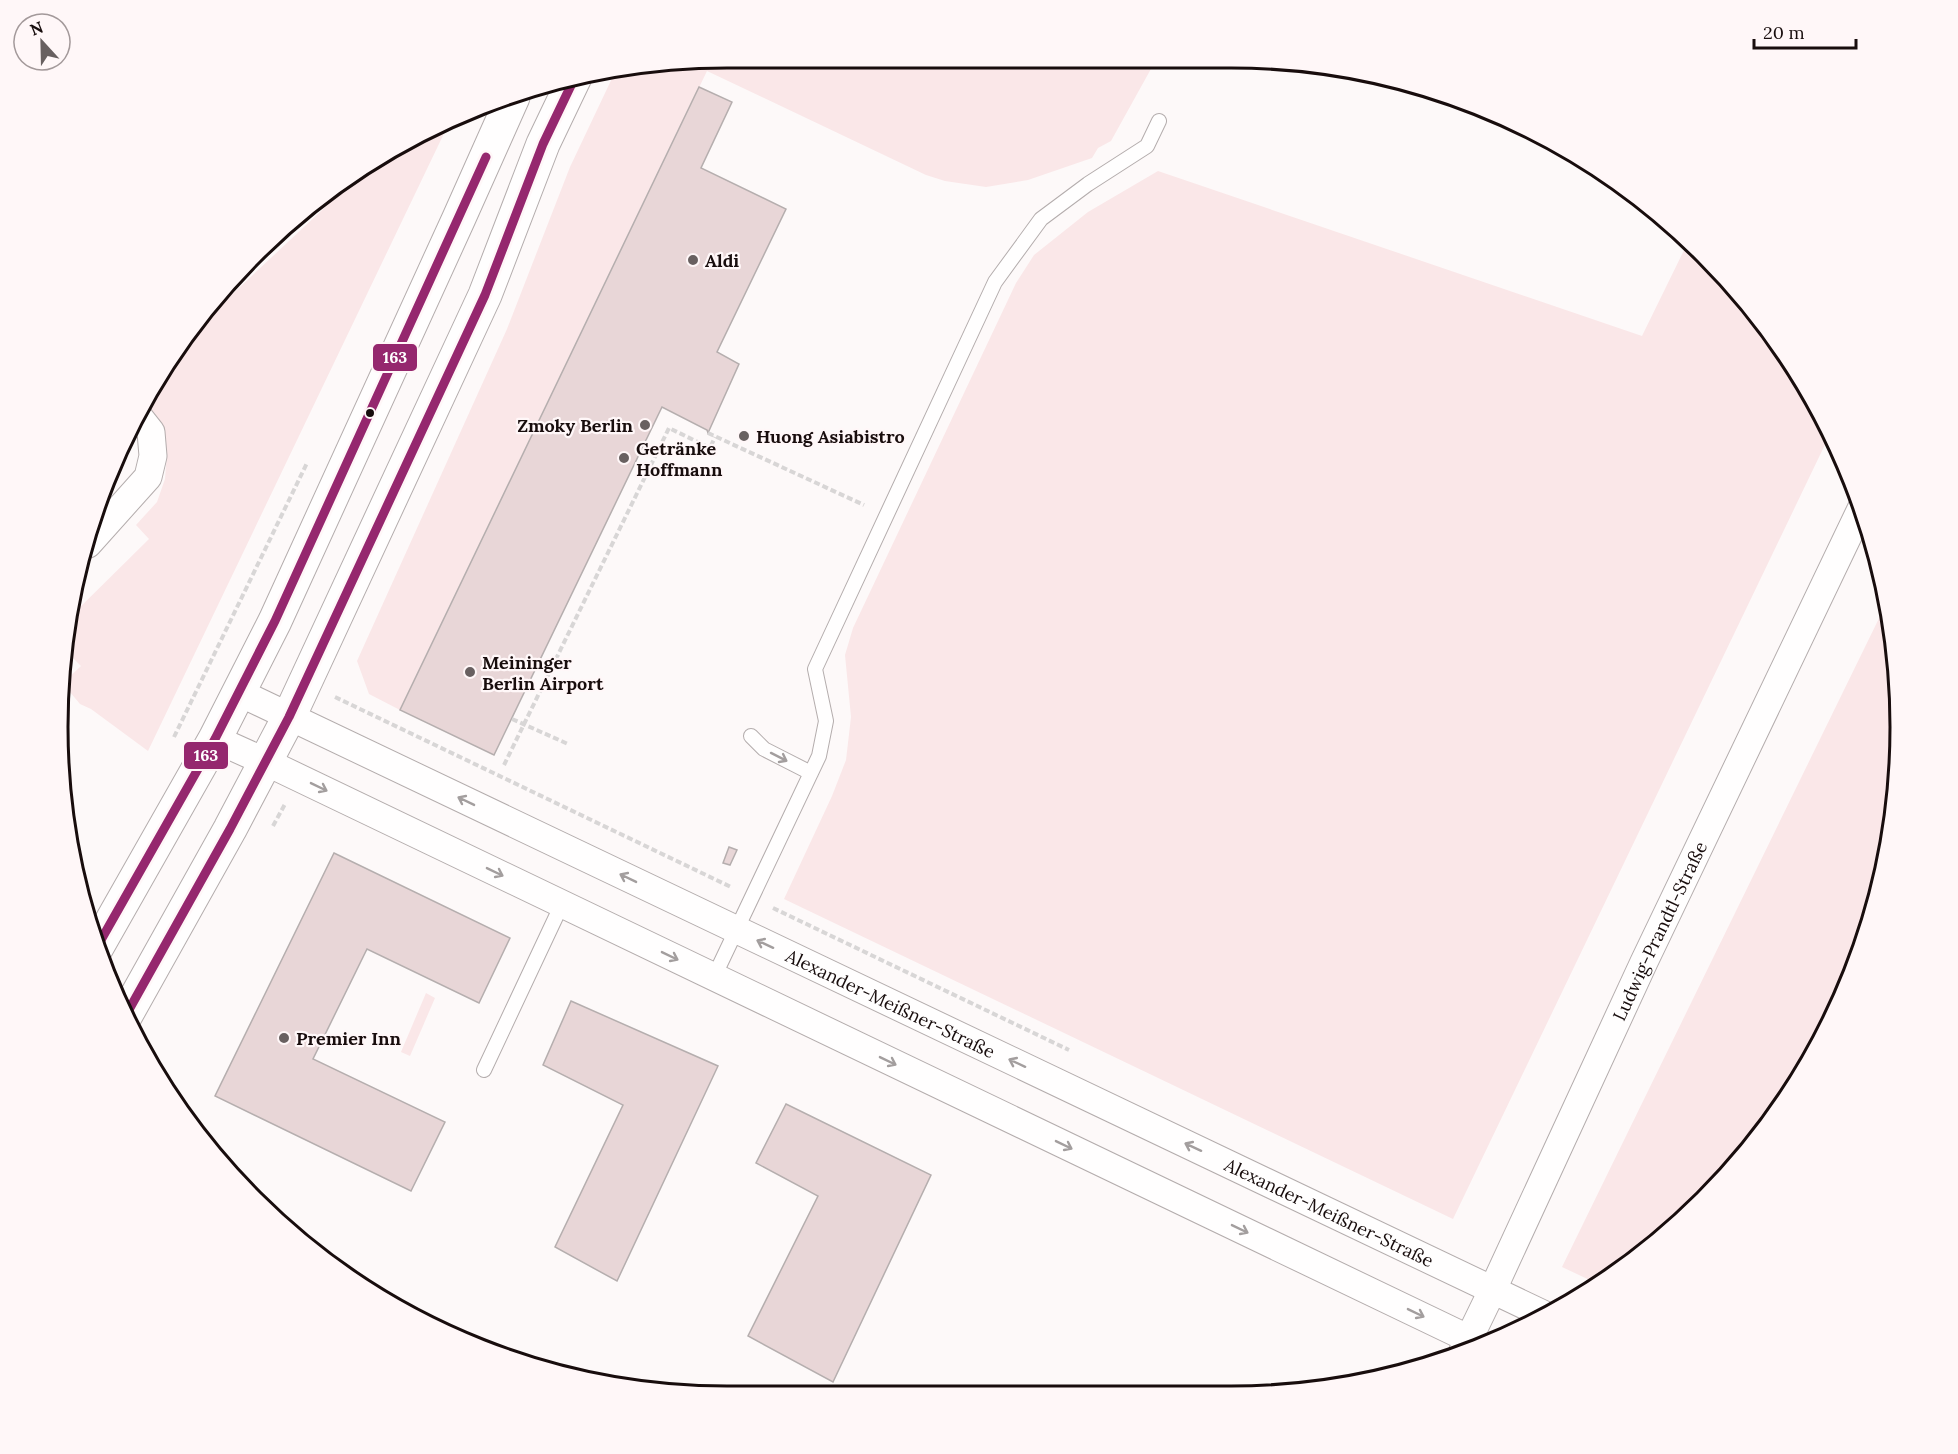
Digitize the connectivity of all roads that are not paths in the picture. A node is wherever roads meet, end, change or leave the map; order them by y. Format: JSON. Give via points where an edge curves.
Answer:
{"nodes":[{"id":1,"x":570,"y":87,"type":"edge"},
{"id":2,"x":509,"y":104,"type":"edge"},
{"id":3,"x":1159,"y":121,"type":"dead end"},
{"id":4,"x":143,"y":422,"type":"edge"},
{"id":5,"x":1857,"y":518,"type":"edge"},
{"id":6,"x":96,"y":535,"type":"edge"},
{"id":7,"x":238,"y":692,"type":"junction"},
{"id":8,"x":289,"y":717,"type":"junction"},
{"id":9,"x":751,"y":736,"type":"dead end"},
{"id":10,"x":215,"y":739,"type":"junction"},
{"id":11,"x":266,"y":762,"type":"junction"},
{"id":12,"x":811,"y":773,"type":"junction"},
{"id":13,"x":562,"y":904,"type":"junction"},
{"id":14,"x":737,"y":930,"type":"junction"},
{"id":15,"x":102,"y":939,"type":"edge"},
{"id":16,"x":714,"y":977,"type":"junction"},
{"id":17,"x":131,"y":1007,"type":"edge"},
{"id":18,"x":484,"y":1070,"type":"dead end"},
{"id":19,"x":1493,"y":1289,"type":"junction"},
{"id":20,"x":1537,"y":1311,"type":"edge"},
{"id":21,"x":1474,"y":1339,"type":"edge"},
{"id":22,"x":1466,"y":1343,"type":"edge"}],
"edges":[{"from":1,"to":8,"type":"main road","via":[[543,144],[485,295]]},
{"from":2,"to":7,"type":"main road","via":[[283,603]]},
{"from":3,"to":12,"type":"lane","via":[[1147,146],[1041,219],[995,282],[815,669],[826,721]]},
{"from":4,"to":6,"type":"street","via":[[151,432],[153,456],[148,477]]},
{"from":5,"to":19,"type":"street","name":"Ludwig-Prandtl-Straße"},
{"from":7,"to":8,"type":"street","name":"Alexander-Meißner-Straße"},
{"from":7,"to":10,"type":"main road"},
{"from":8,"to":11,"type":"main road"},
{"from":14,"to":8,"type":"street","name":"Alexander-Meißner-Straße","one_way":true},
{"from":9,"to":12,"type":"lane","one_way":true,"via":[[764,749]]},
{"from":10,"to":11,"type":"street"},
{"from":10,"to":15,"type":"main road"},
{"from":11,"to":13,"type":"street","one_way":true},
{"from":11,"to":17,"type":"main road"},
{"from":12,"to":14,"type":"lane"},
{"from":13,"to":16,"type":"street","one_way":true},
{"from":13,"to":18,"type":"lane"},
{"from":14,"to":16,"type":"lane"},
{"from":19,"to":14,"type":"street","name":"Alexander-Meißner-Straße","one_way":true},
{"from":16,"to":22,"type":"street","one_way":true},
{"from":19,"to":20,"type":"street","name":"Alexander-Meißner-Straße"},
{"from":19,"to":21,"type":"street","name":"Ludwig-Prandtl-Straße"}]}
